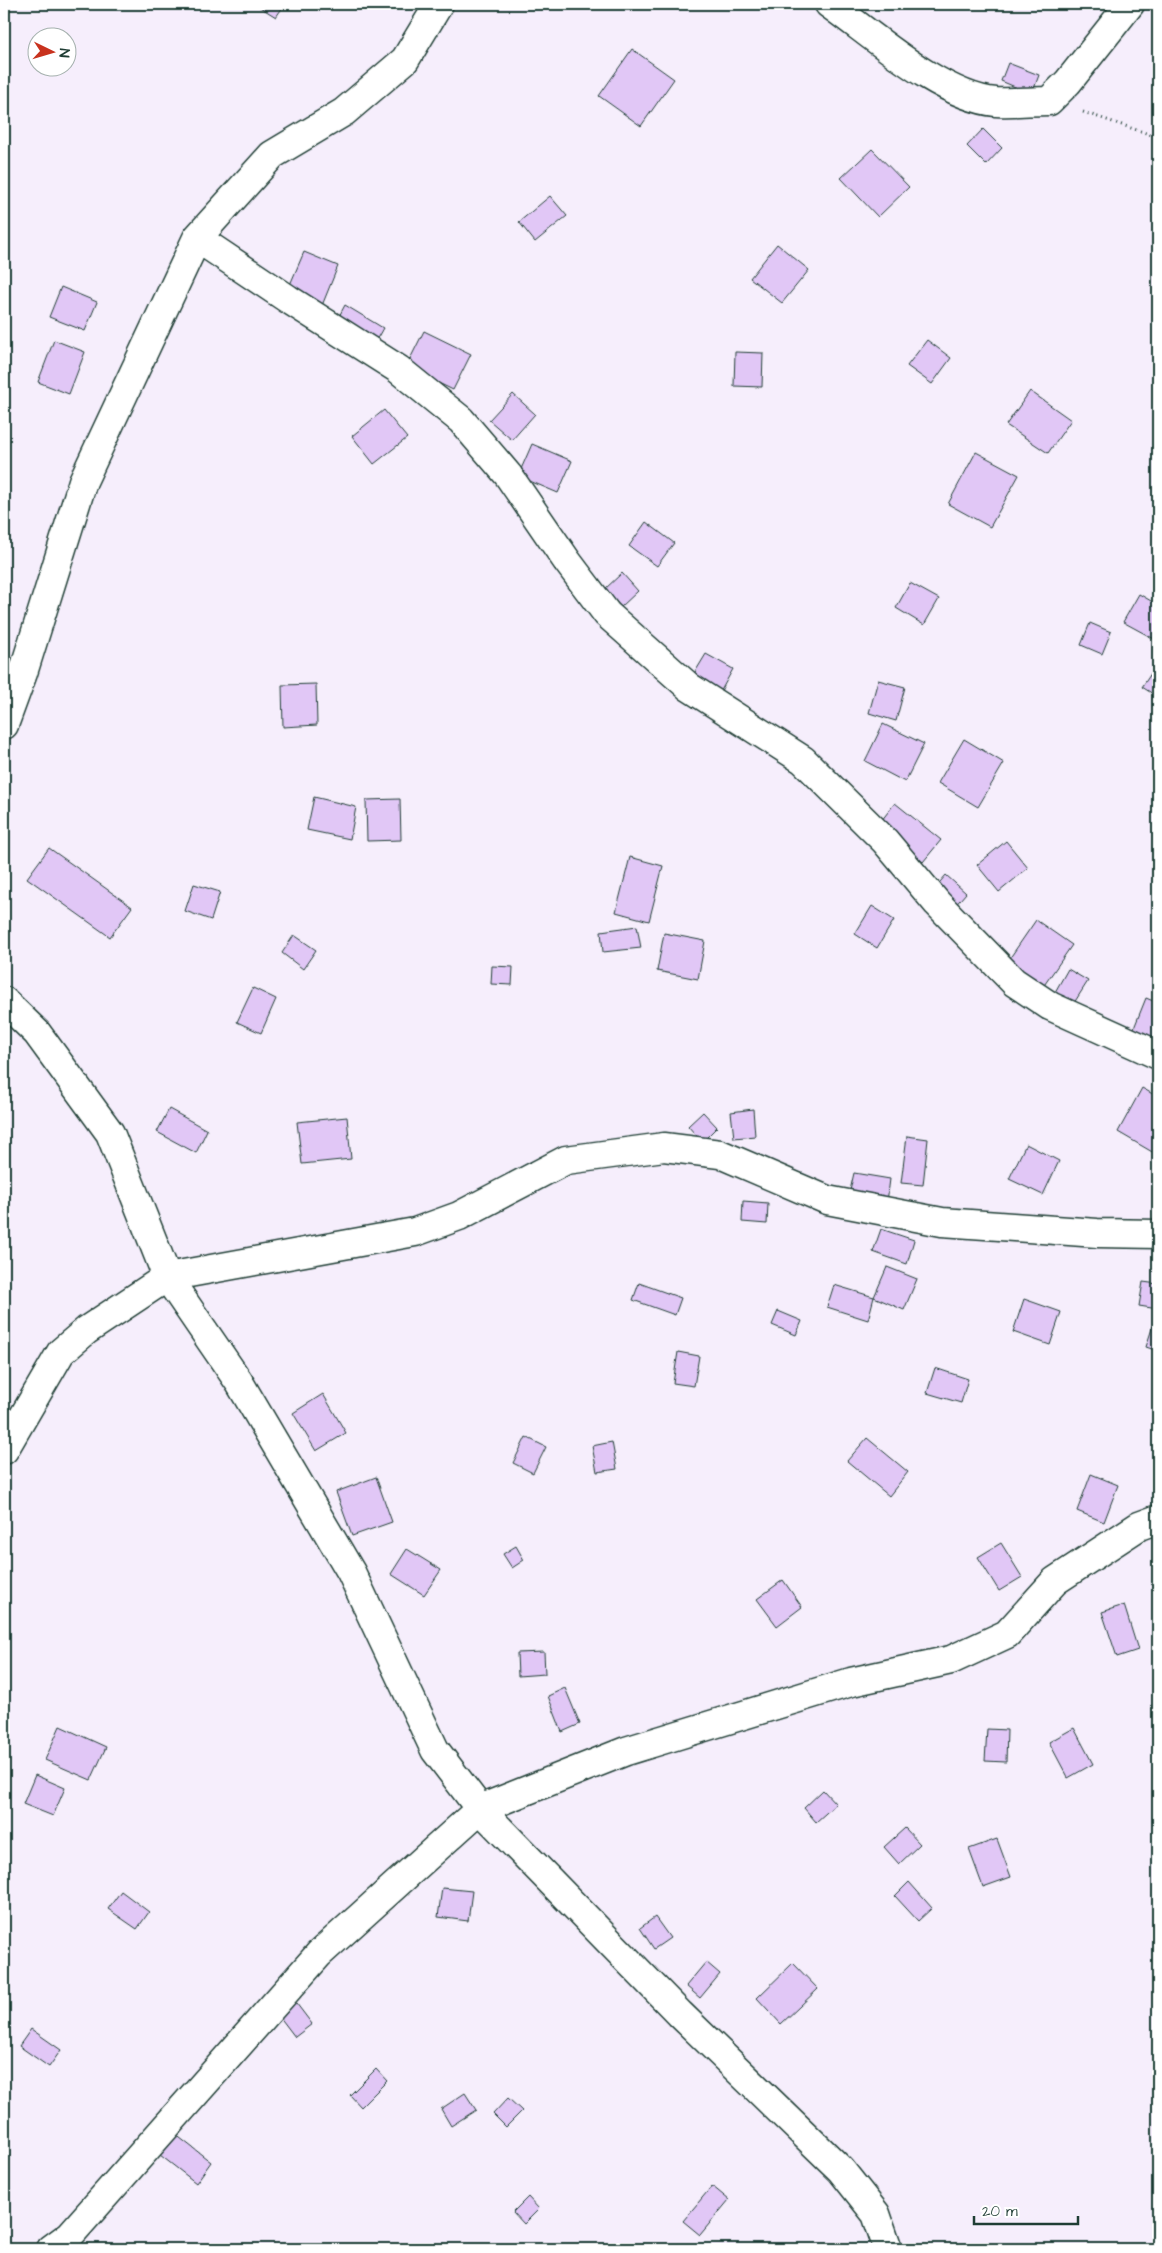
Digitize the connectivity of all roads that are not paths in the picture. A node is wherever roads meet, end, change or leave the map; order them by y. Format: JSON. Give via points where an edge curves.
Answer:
{"nodes":[{"id":1,"x":439,"y":4,"type":"edge"},
{"id":2,"x":829,"y":4,"type":"edge"},
{"id":3,"x":1130,"y":4,"type":"edge"},
{"id":4,"x":197,"y":238,"type":"junction"},
{"id":5,"x":4,"y":726,"type":"edge"},
{"id":6,"x":4,"y":1001,"type":"edge"},
{"id":7,"x":1158,"y":1055,"type":"edge"},
{"id":8,"x":1158,"y":1234,"type":"edge"},
{"id":9,"x":168,"y":1277,"type":"junction"},
{"id":10,"x":4,"y":1450,"type":"edge"},
{"id":11,"x":1158,"y":1518,"type":"edge"},
{"id":12,"x":480,"y":1809,"type":"junction"},
{"id":13,"x":51,"y":2249,"type":"edge"},
{"id":14,"x":888,"y":2249,"type":"edge"}],
"edges":[{"from":1,"to":4,"type":"street","via":[[405,60],[344,112],[272,155]]},
{"from":2,"to":3,"type":"street","via":[[886,48],[954,90],[994,102],[1049,101]]},
{"from":4,"to":5,"type":"street","via":[[83,481]]},
{"from":4,"to":7,"type":"street","via":[[398,369],[461,420],[508,475],[606,614],[689,687],[803,760],[885,841],[937,903],[1014,982],[1050,1006]]},
{"from":6,"to":9,"type":"street","via":[[37,1033],[110,1133]]},
{"from":8,"to":9,"type":"street","via":[[942,1222],[827,1200],[720,1154],[664,1147],[566,1160],[460,1216],[415,1232]]},
{"from":9,"to":10,"type":"street","via":[[87,1330],[61,1352]]},
{"from":9,"to":12,"type":"street","via":[[239,1382],[287,1461],[351,1572],[435,1750]]},
{"from":11,"to":12,"type":"street","via":[[1139,1526],[1055,1581],[1007,1634],[951,1660],[851,1682],[626,1751]]},
{"from":12,"to":13,"type":"street","via":[[320,1954],[70,2234]]},
{"from":12,"to":14,"type":"street","via":[[680,2014],[840,2170],[876,2214]]}]}
